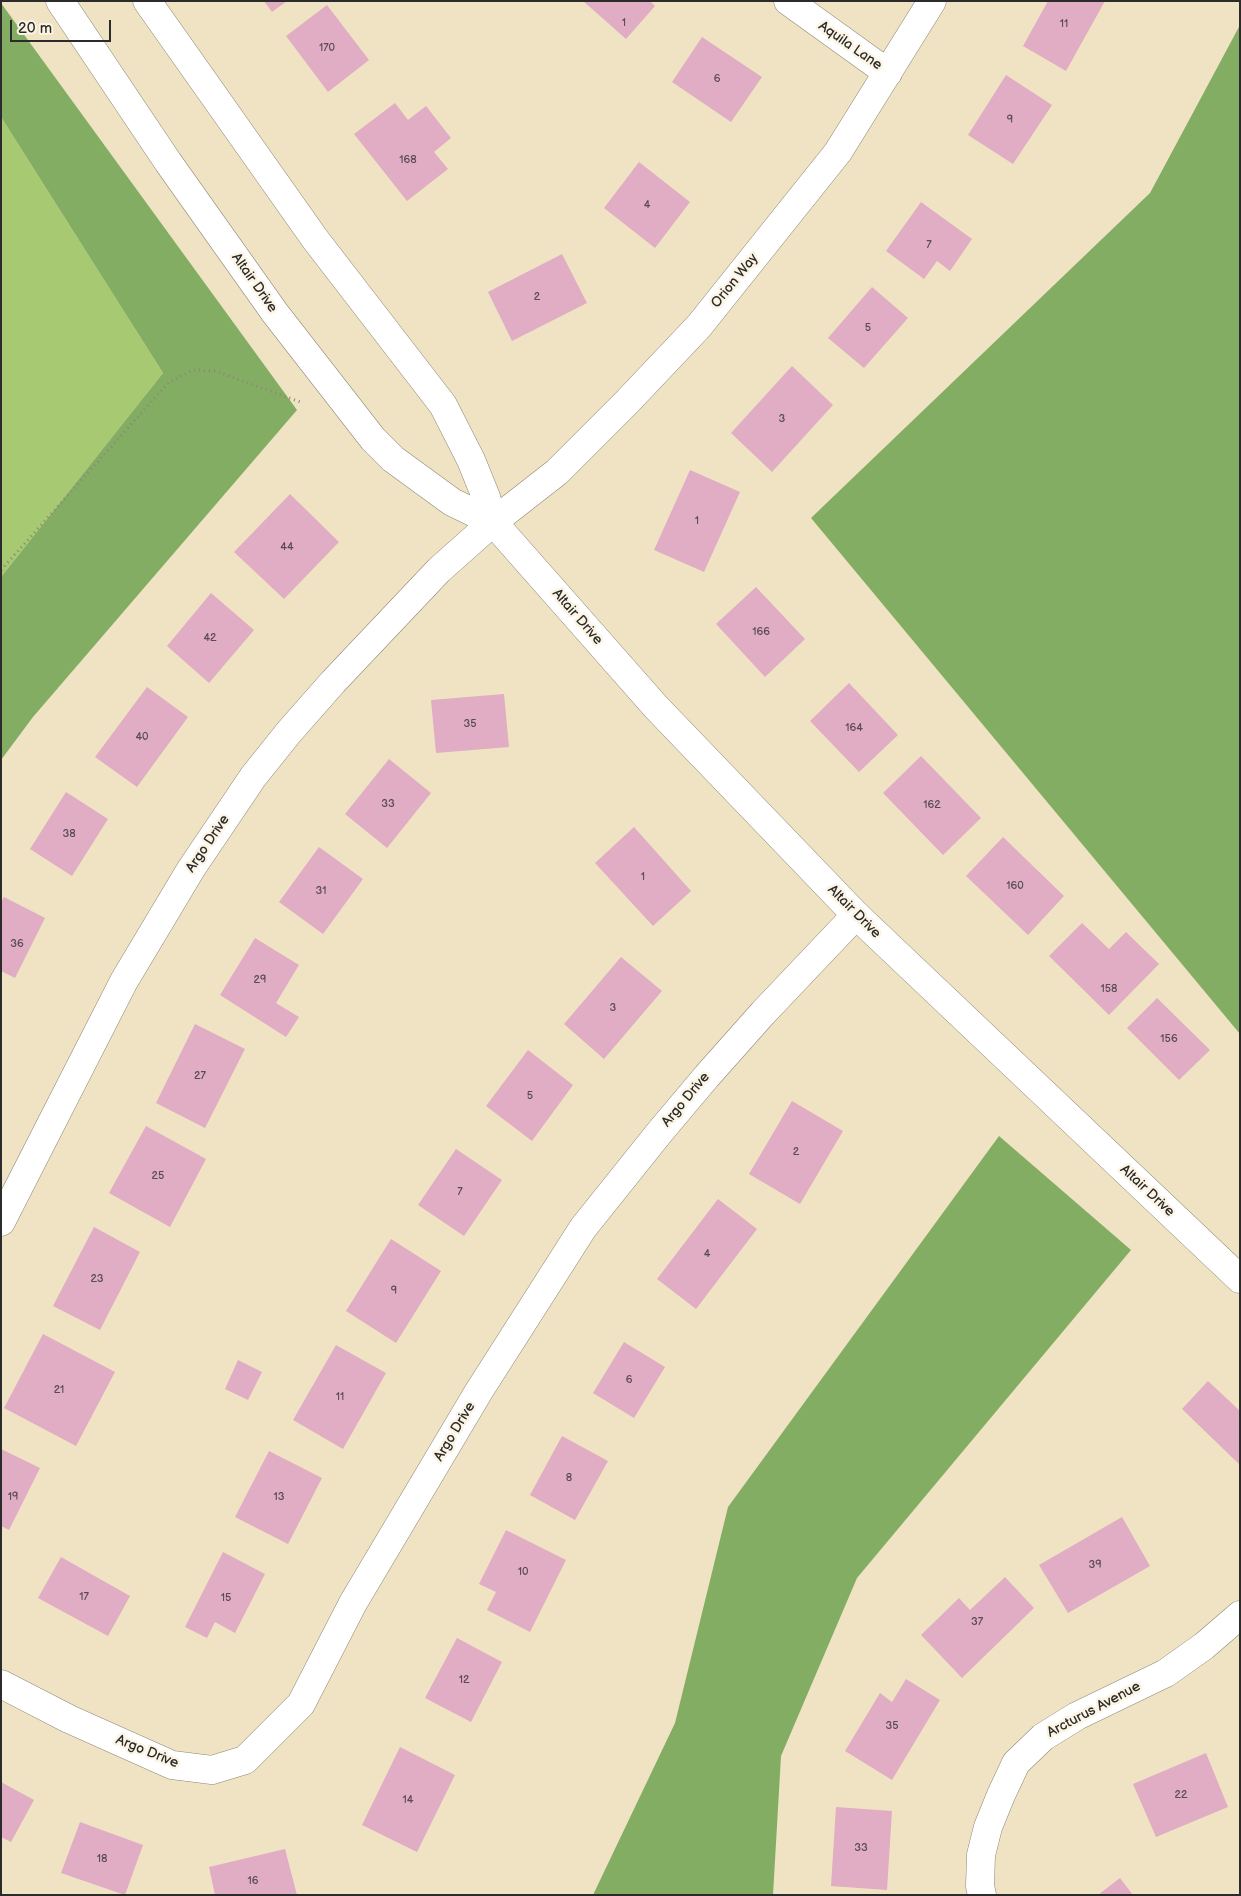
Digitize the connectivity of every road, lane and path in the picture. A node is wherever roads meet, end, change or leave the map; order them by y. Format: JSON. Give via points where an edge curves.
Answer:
{"nodes":[{"id":1,"x":60,"y":1,"type":"edge"},
{"id":2,"x":147,"y":1,"type":"edge"},
{"id":3,"x":788,"y":1,"type":"edge"},
{"id":4,"x":932,"y":1,"type":"edge"},
{"id":5,"x":888,"y":73,"type":"junction"},
{"id":6,"x":306,"y":406,"type":"dead end"},
{"id":7,"x":492,"y":522,"type":"junction"},
{"id":8,"x":1,"y":570,"type":"edge"},
{"id":9,"x":856,"y":915,"type":"junction"},
{"id":10,"x":1,"y":1222,"type":"edge"},
{"id":11,"x":1240,"y":1279,"type":"edge"},
{"id":12,"x":1240,"y":1615,"type":"edge"},
{"id":13,"x":1,"y":1684,"type":"edge"},
{"id":14,"x":982,"y":1895,"type":"edge"}],
"edges":[{"from":1,"to":7,"type":"street","name":"Altair Drive","via":[[274,313],[373,439],[393,459],[452,502]]},
{"from":2,"to":7,"type":"street","name":"Altair Drive","via":[[315,239],[443,405],[471,460]]},
{"from":3,"to":5,"type":"street","name":"Aquila Lane"},
{"from":4,"to":5,"type":"street","name":"Orion Way"},
{"from":5,"to":7,"type":"street","name":"Orion Way","via":[[838,152],[699,326],[557,472]]},
{"from":6,"to":8,"type":"path","via":[[301,401],[215,371],[193,370],[169,382]]},
{"from":7,"to":9,"type":"street","name":"Altair Drive","via":[[656,707]]},
{"from":7,"to":10,"type":"street","name":"Argo Drive","via":[[439,570],[333,682],[253,777],[191,869],[124,981]]},
{"from":9,"to":11,"type":"street","name":"Altair Drive"},
{"from":9,"to":13,"type":"street","name":"Argo Drive","via":[[707,1076],[583,1228],[469,1408],[349,1612],[301,1704],[245,1760],[212,1770],[172,1765]]},
{"from":12,"to":14,"type":"street","name":"Arcturus Avenue","via":[[1166,1673],[1043,1736],[1016,1763],[988,1827],[981,1855]]}]}
